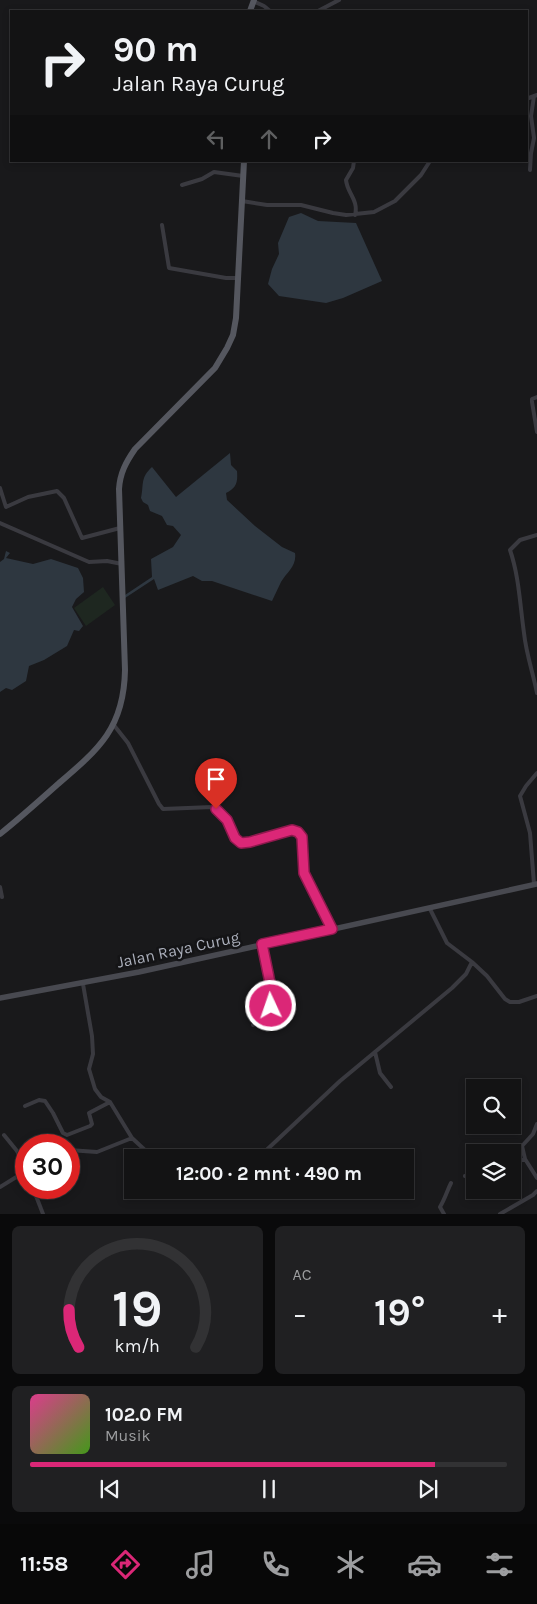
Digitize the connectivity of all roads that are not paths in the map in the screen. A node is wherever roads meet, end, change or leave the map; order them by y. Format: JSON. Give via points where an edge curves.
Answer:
{"nodes":[{"id":1,"x":254,"y":0,"type":"edge"},
{"id":2,"x":339,"y":0,"type":"edge"},
{"id":3,"x":269,"y":10,"type":"edge"},
{"id":4,"x":320,"y":10,"type":"edge"},
{"id":5,"x":535,"y":95,"type":"edge"},
{"id":6,"x":244,"y":162,"type":"edge"},
{"id":7,"x":354,"y":162,"type":"edge"},
{"id":8,"x":429,"y":162,"type":"edge"},
{"id":9,"x":530,"y":170,"type":"dead end"},
{"id":10,"x":243,"y":176,"type":"junction"},
{"id":11,"x":182,"y":184,"type":"dead end"},
{"id":12,"x":242,"y":202,"type":"junction"},
{"id":13,"x":355,"y":215,"type":"junction"},
{"id":14,"x":162,"y":225,"type":"dead end"},
{"id":15,"x":239,"y":278,"type":"junction"},
{"id":16,"x":537,"y":398,"type":"edge"},
{"id":17,"x":537,"y":432,"type":"edge"},
{"id":18,"x":0,"y":488,"type":"edge"},
{"id":19,"x":0,"y":523,"type":"edge"},
{"id":20,"x":120,"y":528,"type":"junction"},
{"id":21,"x":537,"y":535,"type":"edge"},
{"id":22,"x":122,"y":564,"type":"junction"},
{"id":23,"x":536,"y":682,"type":"edge"},
{"id":24,"x":537,"y":693,"type":"edge"},
{"id":25,"x":113,"y":724,"type":"junction"},
{"id":26,"x":537,"y":773,"type":"edge"},
{"id":27,"x":0,"y":834,"type":"edge"},
{"id":28,"x":535,"y":884,"type":"edge"},
{"id":29,"x":0,"y":887,"type":"edge"},
{"id":30,"x":2,"y":897,"type":"dead end"},
{"id":31,"x":430,"y":909,"type":"junction"},
{"id":32,"x":332,"y":929,"type":"junction"},
{"id":33,"x":262,"y":944,"type":"junction"},
{"id":34,"x":472,"y":962,"type":"junction"},
{"id":35,"x":83,"y":984,"type":"junction"},
{"id":36,"x":537,"y":996,"type":"edge"},
{"id":37,"x":0,"y":998,"type":"edge"},
{"id":38,"x":253,"y":1026,"type":"dead end"},
{"id":39,"x":375,"y":1052,"type":"junction"},
{"id":40,"x":391,"y":1087,"type":"dead end"},
{"id":41,"x":110,"y":1102,"type":"junction"},
{"id":42,"x":25,"y":1106,"type":"dead end"},
{"id":43,"x":537,"y":1124,"type":"edge"},
{"id":44,"x":4,"y":1135,"type":"dead end"},
{"id":45,"x":132,"y":1138,"type":"junction"},
{"id":46,"x":15,"y":1148,"type":"edge"},
{"id":47,"x":144,"y":1149,"type":"edge"},
{"id":48,"x":268,"y":1149,"type":"edge"},
{"id":49,"x":80,"y":1151,"type":"edge"},
{"id":50,"x":525,"y":1159,"type":"junction"},
{"id":51,"x":521,"y":1161,"type":"edge"},
{"id":52,"x":15,"y":1178,"type":"edge"},
{"id":53,"x":537,"y":1178,"type":"edge"},
{"id":54,"x":452,"y":1183,"type":"dead end"},
{"id":55,"x":0,"y":1187,"type":"edge"},
{"id":56,"x":537,"y":1191,"type":"edge"},
{"id":57,"x":37,"y":1199,"type":"edge"},
{"id":58,"x":43,"y":1214,"type":"edge"},
{"id":59,"x":444,"y":1214,"type":"edge"},
{"id":60,"x":500,"y":1214,"type":"edge"}],
"edges":[{"from":1,"to":3,"type":"street"},
{"from":2,"to":4,"type":"street"},
{"from":5,"to":9,"type":"street","via":[[531,116],[534,138]]},
{"from":6,"to":10,"type":"main road"},
{"from":7,"to":13,"type":"street","via":[[346,182],[356,201]]},
{"from":8,"to":13,"type":"street","via":[[421,176],[390,205]]},
{"from":10,"to":11,"type":"street","via":[[214,172]]},
{"from":10,"to":12,"type":"main road"},
{"from":12,"to":13,"type":"street","via":[[267,206],[301,205]]},
{"from":12,"to":15,"type":"main road"},
{"from":14,"to":15,"type":"street","via":[[169,268]]},
{"from":15,"to":20,"type":"main road","via":[[235,327],[221,360],[144,438],[126,463],[120,483]]},
{"from":16,"to":17,"type":"street","via":[[532,402]]},
{"from":18,"to":20,"type":"street","via":[[6,507],[28,497],[57,491],[64,498],[82,538]]},
{"from":19,"to":22,"type":"street","via":[[89,562]]},
{"from":20,"to":22,"type":"main road"},
{"from":21,"to":23,"type":"street","via":[[520,540],[510,550],[518,575],[524,635]]},
{"from":22,"to":25,"type":"main road","via":[[125,678]]},
{"from":23,"to":24,"type":"street"},
{"from":25,"to":27,"type":"main road","via":[[96,751]]},
{"from":25,"to":32,"type":"street","via":[[128,743],[163,808],[212,807],[223,815],[241,843],[292,830],[298,832],[302,837],[304,873]]},
{"from":26,"to":28,"type":"street","via":[[520,796],[530,833]]},
{"from":28,"to":31,"type":"street","name":"Jalan Raya Curug"},
{"from":29,"to":30,"type":"street"},
{"from":31,"to":32,"type":"street","name":"Jalan Raya Curug"},
{"from":31,"to":34,"type":"street","via":[[449,946]]},
{"from":32,"to":33,"type":"street","name":"Jalan Raya Curug"},
{"from":33,"to":35,"type":"street","name":"Jalan Raya Curug"},
{"from":33,"to":38,"type":"street","via":[[272,1002],[266,1016]]},
{"from":34,"to":36,"type":"street","via":[[510,1002]]},
{"from":34,"to":39,"type":"street","via":[[466,974],[452,988]]},
{"from":35,"to":37,"type":"street","name":"Jalan Raya Curug"},
{"from":35,"to":41,"type":"street","via":[[92,1036],[90,1073],[95,1089]]},
{"from":39,"to":40,"type":"street","via":[[380,1073]]},
{"from":39,"to":48,"type":"street"},
{"from":41,"to":42,"type":"street","via":[[89,1113],[90,1126],[67,1135],[45,1101]]},
{"from":41,"to":45,"type":"street"},
{"from":43,"to":50,"type":"street","via":[[533,1134],[522,1144]]},
{"from":44,"to":46,"type":"street"},
{"from":45,"to":47,"type":"street"},
{"from":45,"to":49,"type":"street","via":[[97,1152]]},
{"from":50,"to":51,"type":"street"},
{"from":50,"to":53,"type":"street"},
{"from":52,"to":55,"type":"street"},
{"from":54,"to":59,"type":"street","via":[[440,1207]]},
{"from":56,"to":60,"type":"street"},
{"from":57,"to":58,"type":"street"}]}
